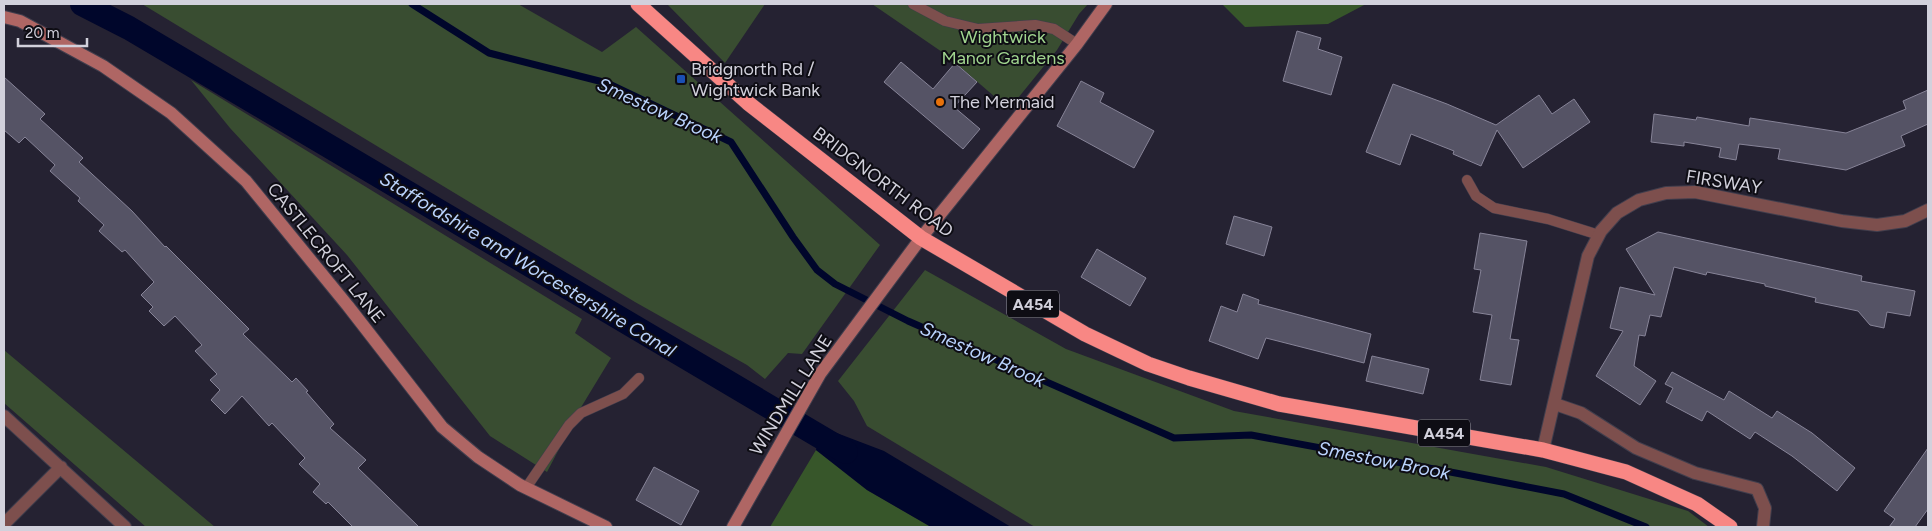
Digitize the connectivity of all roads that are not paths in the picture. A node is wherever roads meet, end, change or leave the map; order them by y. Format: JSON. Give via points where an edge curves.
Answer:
{"nodes":[{"id":1,"x":638,"y":4,"type":"edge"},
{"id":2,"x":913,"y":4,"type":"edge"},
{"id":3,"x":1106,"y":4,"type":"edge"},
{"id":4,"x":4,"y":17,"type":"edge"},
{"id":5,"x":1077,"y":44,"type":"junction"},
{"id":6,"x":1467,"y":180,"type":"dead end"},
{"id":7,"x":1928,"y":210,"type":"edge"},
{"id":8,"x":1599,"y":236,"type":"junction"},
{"id":9,"x":921,"y":238,"type":"junction"},
{"id":10,"x":639,"y":378,"type":"dead end"},
{"id":11,"x":1555,"y":404,"type":"junction"},
{"id":12,"x":4,"y":416,"type":"edge"},
{"id":13,"x":1543,"y":450,"type":"junction"},
{"id":14,"x":61,"y":467,"type":"junction"},
{"id":15,"x":526,"y":488,"type":"junction"},
{"id":16,"x":4,"y":524,"type":"edge"},
{"id":17,"x":125,"y":527,"type":"edge"},
{"id":18,"x":606,"y":527,"type":"edge"},
{"id":19,"x":733,"y":527,"type":"edge"},
{"id":20,"x":1730,"y":527,"type":"edge"},
{"id":21,"x":1763,"y":527,"type":"edge"}],
"edges":[{"from":1,"to":9,"type":"highway","name":"BRIDGNORTH ROAD","number":"A454","via":[[748,103]]},
{"from":2,"to":5,"type":"lane","via":[[945,21],[978,28],[1035,25],[1054,29]]},
{"from":3,"to":5,"type":"street","name":"WINDMILL LANE"},
{"from":4,"to":15,"type":"street","name":"CASTLECROFT LANE","via":[[20,21],[103,66],[171,113],[246,181],[442,427],[478,457]]},
{"from":5,"to":9,"type":"street","name":"WINDMILL LANE"},
{"from":6,"to":8,"type":"lane","via":[[1476,196],[1494,208],[1548,219]]},
{"from":7,"to":8,"type":"street","name":"FIRSWAY","via":[[1905,221],[1877,225],[1695,192],[1666,193],[1639,200],[1617,213]]},
{"from":8,"to":11,"type":"street","name":"FIRSWAY","via":[[1588,256]]},
{"from":9,"to":13,"type":"highway","name":"BRIDGNORTH ROAD","number":"A454","via":[[1085,334],[1148,364],[1189,378],[1279,404]]},
{"from":9,"to":19,"type":"street","name":"WINDMILL LANE","via":[[820,374]]},
{"from":10,"to":15,"type":"lane","via":[[623,394],[581,413]]},
{"from":11,"to":13,"type":"street","name":"FIRSWAY"},
{"from":11,"to":21,"type":"street","via":[[1581,414],[1636,448],[1695,473],[1757,489],[1765,508]]},
{"from":12,"to":14,"type":"street"},
{"from":13,"to":20,"type":"highway","name":"BRIDGNORTH ROAD","number":"A454","via":[[1626,472],[1697,504]]},
{"from":14,"to":16,"type":"street"},
{"from":14,"to":17,"type":"street"},
{"from":15,"to":18,"type":"street","name":"CASTLECROFT LANE"}]}
